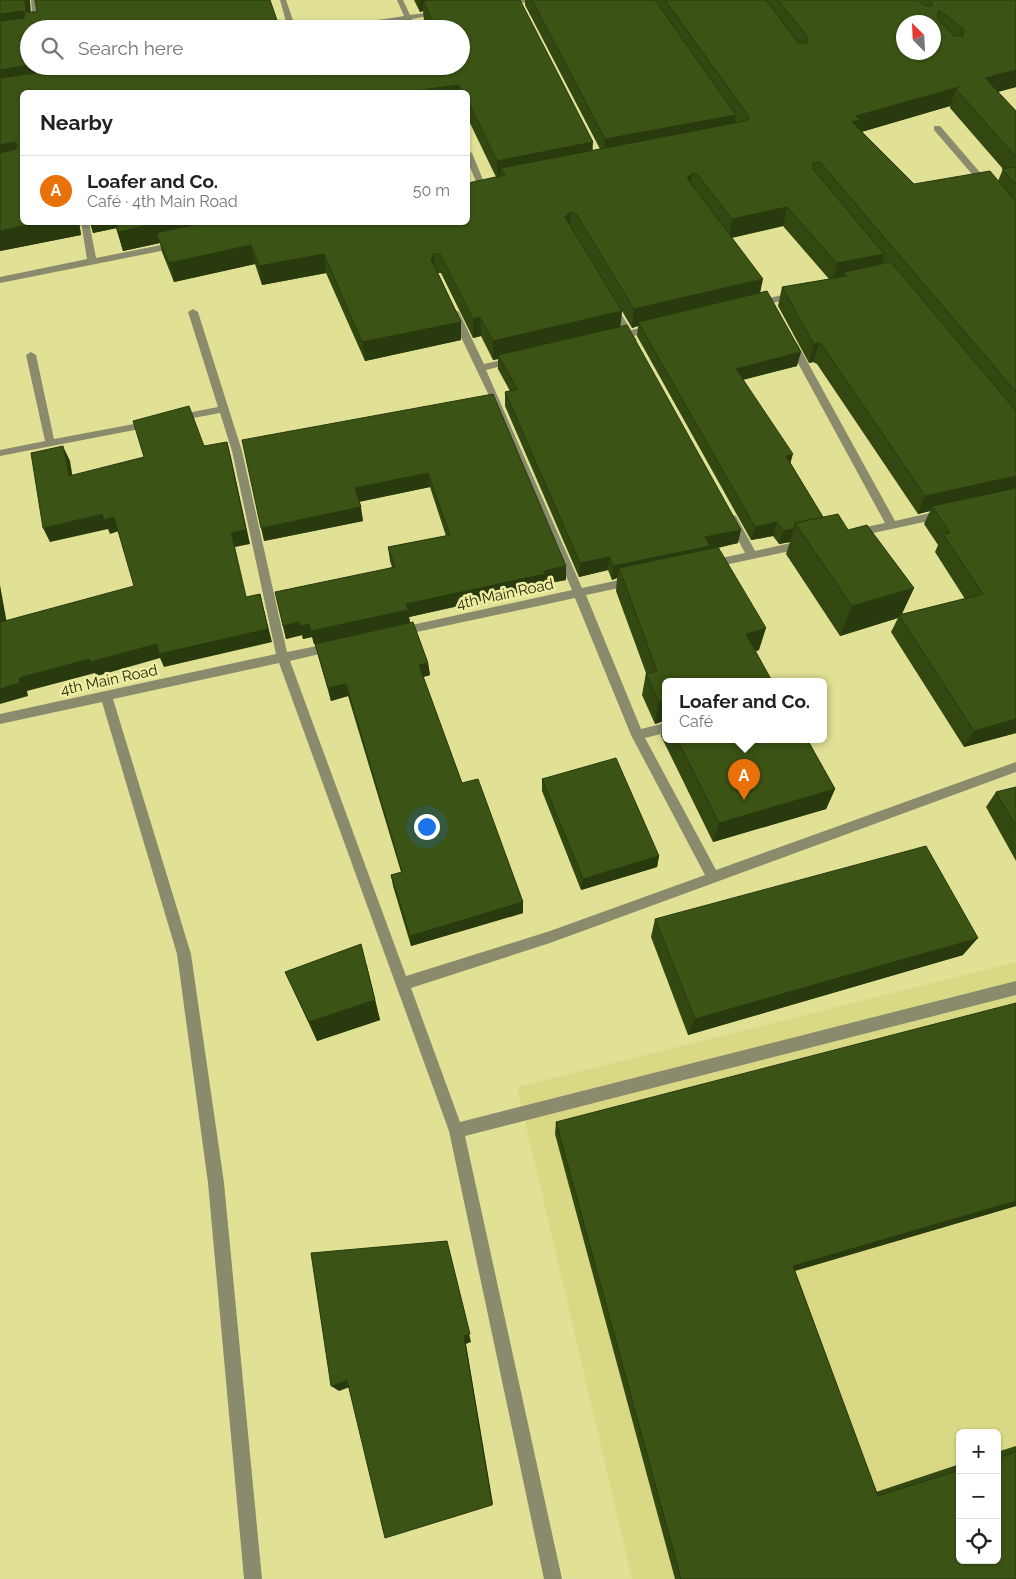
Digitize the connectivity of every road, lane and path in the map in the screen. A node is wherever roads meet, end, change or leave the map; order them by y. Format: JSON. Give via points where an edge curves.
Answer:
{"nodes":[{"id":1,"x":283,"y":0,"type":"edge"},
{"id":2,"x":400,"y":0,"type":"edge"},
{"id":3,"x":536,"y":0,"type":"edge"},
{"id":4,"x":516,"y":1,"type":"edge"},
{"id":5,"x":34,"y":3,"type":"edge"},
{"id":6,"x":499,"y":5,"type":"edge"},
{"id":7,"x":44,"y":6,"type":"edge"},
{"id":8,"x":521,"y":11,"type":"edge"},
{"id":9,"x":444,"y":12,"type":"edge"},
{"id":10,"x":408,"y":18,"type":"junction"},
{"id":11,"x":36,"y":20,"type":"edge"},
{"id":12,"x":289,"y":20,"type":"edge"},
{"id":13,"x":393,"y":20,"type":"edge"},
{"id":14,"x":47,"y":75,"type":"edge"},
{"id":15,"x":311,"y":75,"type":"edge"},
{"id":16,"x":49,"y":89,"type":"edge"},
{"id":17,"x":317,"y":90,"type":"edge"},
{"id":18,"x":937,"y":128,"type":"dead end"},
{"id":19,"x":470,"y":159,"type":"edge"},
{"id":20,"x":492,"y":185,"type":"edge"},
{"id":21,"x":992,"y":192,"type":"edge"},
{"id":22,"x":86,"y":225,"type":"edge"},
{"id":23,"x":188,"y":242,"type":"edge"},
{"id":24,"x":92,"y":261,"type":"junction"},
{"id":25,"x":0,"y":280,"type":"edge"},
{"id":26,"x":805,"y":293,"type":"edge"},
{"id":27,"x":609,"y":301,"type":"edge"},
{"id":28,"x":450,"y":302,"type":"edge"},
{"id":29,"x":750,"y":305,"type":"edge"},
{"id":30,"x":193,"y":312,"type":"dead end"},
{"id":31,"x":666,"y":325,"type":"edge"},
{"id":32,"x":629,"y":334,"type":"junction"},
{"id":33,"x":787,"y":335,"type":"edge"},
{"id":34,"x":610,"y":338,"type":"edge"},
{"id":35,"x":638,"y":351,"type":"edge"},
{"id":36,"x":31,"y":355,"type":"dead end"},
{"id":37,"x":526,"y":358,"type":"edge"},
{"id":38,"x":481,"y":368,"type":"junction"},
{"id":39,"x":225,"y":409,"type":"junction"},
{"id":40,"x":50,"y":443,"type":"junction"},
{"id":41,"x":0,"y":453,"type":"edge"},
{"id":42,"x":959,"y":510,"type":"edge"},
{"id":43,"x":728,"y":513,"type":"edge"},
{"id":44,"x":892,"y":525,"type":"junction"},
{"id":45,"x":845,"y":535,"type":"edge"},
{"id":46,"x":817,"y":541,"type":"edge"},
{"id":47,"x":752,"y":555,"type":"junction"},
{"id":48,"x":704,"y":566,"type":"edge"},
{"id":49,"x":647,"y":578,"type":"edge"},
{"id":50,"x":580,"y":592,"type":"junction"},
{"id":51,"x":388,"y":635,"type":"edge"},
{"id":52,"x":341,"y":645,"type":"edge"},
{"id":53,"x":283,"y":658,"type":"junction"},
{"id":54,"x":106,"y":696,"type":"junction"},
{"id":55,"x":0,"y":719,"type":"edge"},
{"id":56,"x":662,"y":729,"type":"edge"},
{"id":57,"x":637,"y":735,"type":"junction"},
{"id":58,"x":1016,"y":767,"type":"edge"},
{"id":59,"x":713,"y":877,"type":"junction"},
{"id":60,"x":403,"y":984,"type":"junction"},
{"id":61,"x":1016,"y":988,"type":"edge"},
{"id":62,"x":456,"y":1131,"type":"junction"},
{"id":63,"x":253,"y":1579,"type":"edge"},
{"id":64,"x":553,"y":1579,"type":"edge"}],
"edges":[{"from":1,"to":12,"type":"street"},
{"from":2,"to":10,"type":"street"},
{"from":3,"to":4,"type":"street"},
{"from":4,"to":6,"type":"street"},
{"from":4,"to":8,"type":"street"},
{"from":5,"to":7,"type":"street"},
{"from":5,"to":11,"type":"street"},
{"from":9,"to":10,"type":"street"},
{"from":10,"to":13,"type":"street"},
{"from":14,"to":16,"type":"street"},
{"from":15,"to":17,"type":"street"},
{"from":18,"to":21,"type":"street"},
{"from":19,"to":20,"type":"street","via":[[479,187]]},
{"from":22,"to":24,"type":"street"},
{"from":23,"to":24,"type":"street"},
{"from":24,"to":25,"type":"street"},
{"from":26,"to":29,"type":"street"},
{"from":27,"to":32,"type":"street"},
{"from":28,"to":38,"type":"street"},
{"from":30,"to":39,"type":"street"},
{"from":31,"to":32,"type":"street"},
{"from":32,"to":34,"type":"street"},
{"from":32,"to":35,"type":"street"},
{"from":33,"to":44,"type":"street"},
{"from":36,"to":40,"type":"street"},
{"from":37,"to":38,"type":"street"},
{"from":38,"to":50,"type":"street","via":[[492,403]]},
{"from":39,"to":40,"type":"street"},
{"from":39,"to":53,"type":"street","via":[[242,450]]},
{"from":40,"to":41,"type":"street"},
{"from":42,"to":44,"type":"street"},
{"from":43,"to":47,"type":"street"},
{"from":44,"to":45,"type":"street"},
{"from":46,"to":47,"type":"street"},
{"from":47,"to":48,"type":"street"},
{"from":49,"to":50,"type":"street","name":"4th Main Road"},
{"from":50,"to":51,"type":"street","name":"4th Main Road"},
{"from":50,"to":57,"type":"street"},
{"from":52,"to":53,"type":"street","name":"4th Main Road"},
{"from":53,"to":54,"type":"street","name":"4th Main Road"},
{"from":53,"to":60,"type":"street"},
{"from":54,"to":55,"type":"street","name":"4th Main Road"},
{"from":54,"to":63,"type":"street","via":[[184,954],[216,1183]]},
{"from":56,"to":57,"type":"street"},
{"from":57,"to":59,"type":"street"},
{"from":58,"to":59,"type":"street"},
{"from":59,"to":60,"type":"street","via":[[550,937]]},
{"from":60,"to":62,"type":"street"},
{"from":61,"to":62,"type":"street"},
{"from":62,"to":64,"type":"street"}]}
